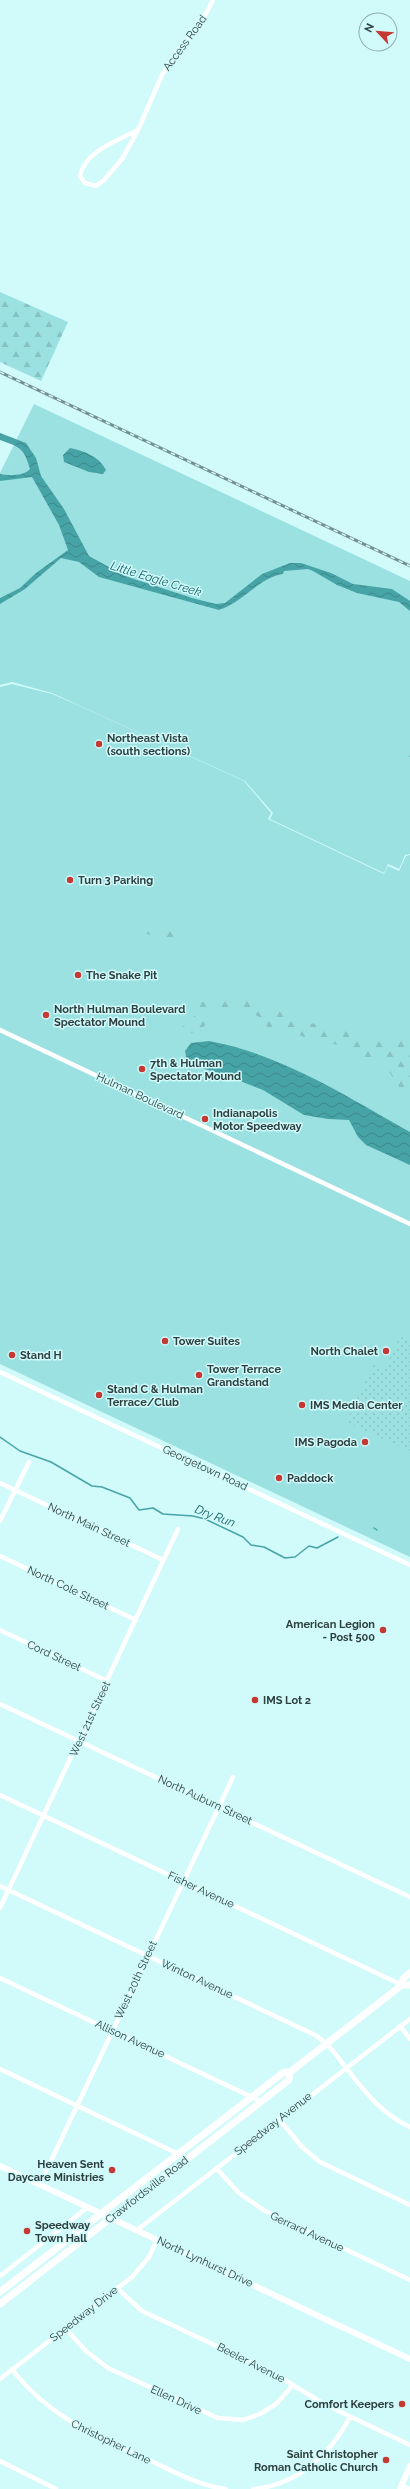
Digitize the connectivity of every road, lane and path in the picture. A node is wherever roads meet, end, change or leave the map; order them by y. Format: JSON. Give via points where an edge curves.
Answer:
{"nodes":[{"id":1,"x":213,"y":0,"type":"edge"},
{"id":2,"x":138,"y":130,"type":"junction"},
{"id":3,"x":0,"y":1030,"type":"edge"},
{"id":4,"x":410,"y":1224,"type":"edge"},
{"id":5,"x":0,"y":1372,"type":"edge"},
{"id":6,"x":29,"y":1462,"type":"dead end"},
{"id":7,"x":0,"y":1483,"type":"edge"},
{"id":8,"x":14,"y":1490,"type":"junction"},
{"id":9,"x":0,"y":1521,"type":"edge"},
{"id":10,"x":178,"y":1529,"type":"dead end"},
{"id":11,"x":0,"y":1556,"type":"edge"},
{"id":12,"x":163,"y":1560,"type":"junction"},
{"id":13,"x":410,"y":1565,"type":"edge"},
{"id":14,"x":136,"y":1620,"type":"junction"},
{"id":15,"x":0,"y":1630,"type":"edge"},
{"id":16,"x":107,"y":1681,"type":"junction"},
{"id":17,"x":0,"y":1704,"type":"edge"},
{"id":18,"x":80,"y":1741,"type":"junction"},
{"id":19,"x":233,"y":1776,"type":"dead end"},
{"id":20,"x":0,"y":1795,"type":"edge"},
{"id":21,"x":219,"y":1807,"type":"junction"},
{"id":22,"x":44,"y":1816,"type":"junction"},
{"id":23,"x":183,"y":1882,"type":"junction"},
{"id":24,"x":0,"y":1886,"type":"edge"},
{"id":25,"x":8,"y":1890,"type":"junction"},
{"id":26,"x":410,"y":1897,"type":"edge"},
{"id":27,"x":0,"y":1908,"type":"edge"},
{"id":28,"x":148,"y":1956,"type":"junction"},
{"id":29,"x":410,"y":1973,"type":"edge"},
{"id":30,"x":0,"y":1978,"type":"edge"},
{"id":31,"x":402,"y":1985,"type":"junction"},
{"id":32,"x":410,"y":1985,"type":"edge"},
{"id":33,"x":410,"y":2019,"type":"edge"},
{"id":34,"x":400,"y":2026,"type":"junction"},
{"id":35,"x":112,"y":2031,"type":"junction"},
{"id":36,"x":410,"y":2039,"type":"edge"},
{"id":37,"x":327,"y":2044,"type":"junction"},
{"id":38,"x":346,"y":2068,"type":"junction"},
{"id":39,"x":0,"y":2069,"type":"edge"},
{"id":40,"x":290,"y":2072,"type":"junction"},
{"id":41,"x":252,"y":2097,"type":"junction"},
{"id":42,"x":260,"y":2101,"type":"junction"},
{"id":43,"x":77,"y":2106,"type":"junction"},
{"id":44,"x":279,"y":2119,"type":"junction"},
{"id":45,"x":410,"y":2127,"type":"edge"},
{"id":46,"x":178,"y":2154,"type":"junction"},
{"id":47,"x":187,"y":2158,"type":"junction"},
{"id":48,"x":0,"y":2166,"type":"edge"},
{"id":49,"x":216,"y":2168,"type":"junction"},
{"id":50,"x":40,"y":2184,"type":"junction"},
{"id":51,"x":410,"y":2206,"type":"edge"},
{"id":52,"x":88,"y":2207,"type":"junction"},
{"id":53,"x":101,"y":2214,"type":"junction"},
{"id":54,"x":111,"y":2218,"type":"junction"},
{"id":55,"x":137,"y":2230,"type":"junction"},
{"id":56,"x":157,"y":2240,"type":"junction"},
{"id":57,"x":0,"y":2276,"type":"edge"},
{"id":58,"x":410,"y":2280,"type":"edge"},
{"id":59,"x":117,"y":2288,"type":"junction"},
{"id":60,"x":0,"y":2292,"type":"edge"},
{"id":61,"x":0,"y":2304,"type":"edge"},
{"id":62,"x":65,"y":2328,"type":"junction"},
{"id":63,"x":410,"y":2359,"type":"edge"},
{"id":64,"x":12,"y":2369,"type":"junction"},
{"id":65,"x":0,"y":2379,"type":"edge"},
{"id":66,"x":293,"y":2385,"type":"junction"},
{"id":67,"x":350,"y":2417,"type":"junction"},
{"id":68,"x":410,"y":2445,"type":"edge"},
{"id":69,"x":0,"y":2461,"type":"edge"},
{"id":70,"x":410,"y":2466,"type":"edge"},
{"id":71,"x":401,"y":2487,"type":"edge"},
{"id":72,"x":56,"y":2489,"type":"edge"},
{"id":73,"x":226,"y":2489,"type":"edge"},
{"id":74,"x":253,"y":2489,"type":"edge"},
{"id":75,"x":410,"y":2489,"type":"edge"}],
"edges":[{"from":1,"to":2,"type":"street","name":"Access Road","via":[[198,29],[177,52],[162,75]]},
{"from":2,"to":2,"type":"street","name":"Access Road","via":[[122,159],[104,180],[96,186],[85,183],[80,176],[88,158]]},
{"from":3,"to":4,"type":"street","name":"Hulman Boulevard"},
{"from":5,"to":13,"type":"street","name":"Georgetown Road"},
{"from":6,"to":8,"type":"street"},
{"from":7,"to":8,"type":"street","name":"North Main Street"},
{"from":8,"to":9,"type":"street"},
{"from":8,"to":12,"type":"street","name":"North Main Street"},
{"from":10,"to":12,"type":"street","name":"West 21st Street"},
{"from":11,"to":14,"type":"street","name":"North Cole Street"},
{"from":12,"to":14,"type":"street","name":"West 21st Street"},
{"from":14,"to":16,"type":"street","name":"West 21st Street"},
{"from":15,"to":16,"type":"street","name":"Cord Street"},
{"from":16,"to":18,"type":"street","name":"West 21st Street"},
{"from":17,"to":18,"type":"street","name":"North Auburn Street"},
{"from":18,"to":21,"type":"street","name":"North Auburn Street"},
{"from":18,"to":22,"type":"street","name":"West 21st Street"},
{"from":19,"to":21,"type":"street","name":"West 20th Street"},
{"from":20,"to":22,"type":"street","name":"Fisher Avenue"},
{"from":21,"to":23,"type":"street","name":"West 20th Street"},
{"from":21,"to":26,"type":"street","name":"North Auburn Street"},
{"from":22,"to":23,"type":"street","name":"Fisher Avenue"},
{"from":22,"to":25,"type":"street","name":"West 21st Street"},
{"from":23,"to":28,"type":"street","name":"West 20th Street"},
{"from":23,"to":31,"type":"street","name":"Fisher Avenue"},
{"from":24,"to":25,"type":"street","name":"Winton Avenue"},
{"from":25,"to":27,"type":"street","name":"West 21st Street"},
{"from":25,"to":28,"type":"street","name":"Winton Avenue"},
{"from":28,"to":35,"type":"street","name":"West 20th Street"},
{"from":28,"to":37,"type":"street","name":"Winton Avenue","via":[[311,2033]]},
{"from":29,"to":31,"type":"main road","name":"Crawfordsville Road","via":[[403,1979]]},
{"from":30,"to":35,"type":"street","name":"Allison Avenue"},
{"from":31,"to":32,"type":"main road"},
{"from":31,"to":37,"type":"main road","name":"Crawfordsville Road"},
{"from":33,"to":34,"type":"street","name":"Speedway Avenue"},
{"from":34,"to":36,"type":"street"},
{"from":34,"to":38,"type":"street","name":"Speedway Avenue"},
{"from":35,"to":41,"type":"street","name":"Allison Avenue"},
{"from":35,"to":43,"type":"street","name":"West 20th Street"},
{"from":37,"to":38,"type":"street","name":"Winton Avenue"},
{"from":37,"to":40,"type":"main road","name":"Crawfordsville Road"},
{"from":38,"to":44,"type":"street","name":"Speedway Avenue"},
{"from":38,"to":45,"type":"street","via":[[373,2102]]},
{"from":39,"to":43,"type":"street"},
{"from":40,"to":41,"type":"main road","name":"Crawfordsville Road","via":[[284,2072]]},
{"from":40,"to":42,"type":"main road","name":"Crawfordsville Road","via":[[289,2080]]},
{"from":41,"to":42,"type":"street","name":"Allison Avenue"},
{"from":41,"to":46,"type":"main road","name":"Crawfordsville Road"},
{"from":42,"to":47,"type":"main road","name":"Crawfordsville Road"},
{"from":43,"to":46,"type":"street"},
{"from":43,"to":50,"type":"street","name":"West 20th Street"},
{"from":44,"to":49,"type":"street","name":"Speedway Avenue"},
{"from":44,"to":51,"type":"street","via":[[302,2147],[320,2162]]},
{"from":46,"to":47,"type":"street"},
{"from":46,"to":53,"type":"main road","name":"Crawfordsville Road"},
{"from":47,"to":54,"type":"main road","name":"Crawfordsville Road"},
{"from":48,"to":50,"type":"main road","name":"North Lynhurst Drive"},
{"from":49,"to":55,"type":"street","name":"Speedway Avenue"},
{"from":49,"to":58,"type":"street","name":"Gerrard Avenue","via":[[239,2193],[265,2211]]},
{"from":50,"to":52,"type":"main road","name":"North Lynhurst Drive"},
{"from":52,"to":53,"type":"main road","name":"North Lynhurst Drive"},
{"from":52,"to":57,"type":"street"},
{"from":53,"to":54,"type":"main road","name":"North Lynhurst Drive"},
{"from":53,"to":60,"type":"main road","name":"Crawfordsville Road"},
{"from":54,"to":55,"type":"main road","name":"North Lynhurst Drive"},
{"from":54,"to":61,"type":"main road","name":"Crawfordsville Road"},
{"from":55,"to":56,"type":"main road","name":"North Lynhurst Drive"},
{"from":56,"to":59,"type":"street","name":"Speedway Drive","via":[[143,2265]]},
{"from":56,"to":63,"type":"main road","name":"North Lynhurst Drive"},
{"from":59,"to":62,"type":"street","name":"Speedway Drive"},
{"from":59,"to":66,"type":"street","name":"Beeler Avenue","via":[[142,2311],[270,2371]]},
{"from":62,"to":64,"type":"street","name":"Speedway Drive"},
{"from":62,"to":66,"type":"street","name":"Ellen Drive","via":[[86,2351],[108,2368],[218,2418],[242,2420],[260,2414],[276,2404]]},
{"from":64,"to":65,"type":"street","name":"Speedway Drive"},
{"from":64,"to":73,"type":"street","name":"Christopher Lane","via":[[40,2400],[76,2426],[192,2480]]},
{"from":66,"to":67,"type":"street","name":"Beeler Avenue"},
{"from":67,"to":68,"type":"street","name":"Beeler Avenue"},
{"from":67,"to":74,"type":"street","via":[[336,2441],[311,2466],[283,2482]]},
{"from":69,"to":72,"type":"street"},
{"from":70,"to":71,"type":"main road"},
{"from":71,"to":75,"type":"street"}]}
